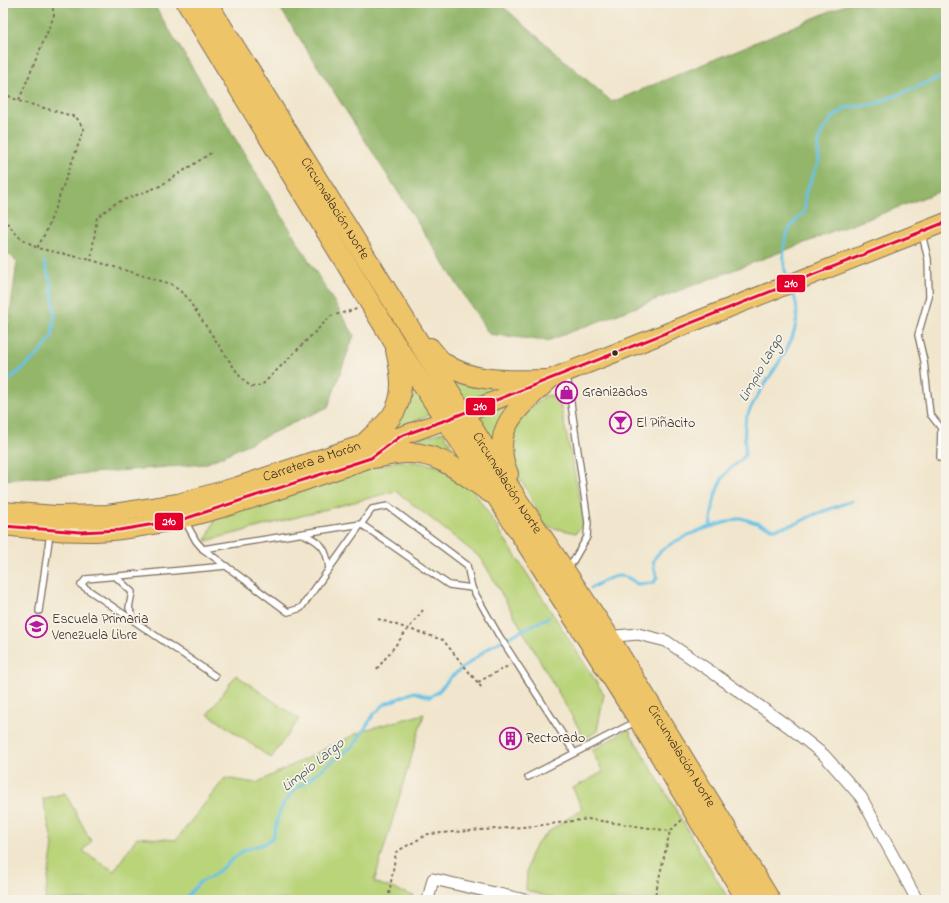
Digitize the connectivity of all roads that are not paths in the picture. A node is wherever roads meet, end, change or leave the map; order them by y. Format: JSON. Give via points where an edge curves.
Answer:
{"nodes":[{"id":1,"x":187,"y":3,"type":"edge"},
{"id":2,"x":207,"y":3,"type":"edge"},
{"id":3,"x":946,"y":222,"type":"edge"},
{"id":4,"x":922,"y":231,"type":"junction"},
{"id":5,"x":400,"y":314,"type":"junction"},
{"id":6,"x":394,"y":342,"type":"junction"},
{"id":7,"x":566,"y":372,"type":"junction"},
{"id":8,"x":548,"y":380,"type":"junction"},
{"id":9,"x":454,"y":417,"type":"junction"},
{"id":10,"x":367,"y":451,"type":"junction"},
{"id":11,"x":940,"y":458,"type":"dead end"},
{"id":12,"x":497,"y":497,"type":"junction"},
{"id":13,"x":518,"y":501,"type":"junction"},
{"id":14,"x":3,"y":511,"type":"edge"},
{"id":15,"x":181,"y":511,"type":"junction"},
{"id":16,"x":362,"y":524,"type":"junction"},
{"id":17,"x":3,"y":526,"type":"edge"},
{"id":18,"x":51,"y":531,"type":"junction"},
{"id":19,"x":302,"y":534,"type":"junction"},
{"id":20,"x":204,"y":549,"type":"junction"},
{"id":21,"x":226,"y":566,"type":"junction"},
{"id":22,"x":329,"y":569,"type":"junction"},
{"id":23,"x":116,"y":577,"type":"junction"},
{"id":24,"x":561,"y":579,"type":"junction"},
{"id":25,"x":472,"y":588,"type":"junction"},
{"id":26,"x":39,"y":611,"type":"dead end"},
{"id":27,"x":135,"y":622,"type":"junction"},
{"id":28,"x":609,"y":636,"type":"junction"},
{"id":29,"x":588,"y":641,"type":"junction"},
{"id":30,"x":215,"y":676,"type":"dead end"},
{"id":31,"x":646,"y":715,"type":"junction"},
{"id":32,"x":574,"y":752,"type":"junction"},
{"id":33,"x":528,"y":777,"type":"dead end"},
{"id":34,"x":428,"y":900,"type":"edge"},
{"id":35,"x":525,"y":900,"type":"edge"},
{"id":36,"x":747,"y":900,"type":"edge"},
{"id":37,"x":770,"y":900,"type":"edge"},
{"id":38,"x":918,"y":900,"type":"edge"}],
"edges":[{"from":1,"to":6,"type":"highway","name":"Circunvalación Norte"},
{"from":2,"to":5,"type":"highway","name":"Circunvalación Norte"},
{"from":3,"to":4,"type":"main road","name":"Carretera a Morón"},
{"from":4,"to":7,"type":"main road","name":"Carretera a Morón"},
{"from":4,"to":11,"type":"lane","via":[[928,259],[929,297],[918,335],[924,361],[930,414],[941,428]]},
{"from":5,"to":8,"type":"highway","via":[[444,363],[463,374],[485,379]]},
{"from":5,"to":9,"type":"highway","name":"Circunvalación Norte"},
{"from":6,"to":9,"type":"highway","name":"Circunvalación Norte"},
{"from":6,"to":10,"type":"highway","via":[[401,388],[398,404]]},
{"from":7,"to":8,"type":"main road","name":"Carretera a Morón"},
{"from":7,"to":24,"type":"lane","via":[[588,522],[586,537]]},
{"from":8,"to":9,"type":"main road","name":"Carretera a Morón"},
{"from":8,"to":13,"type":"highway","via":[[507,423],[502,439],[502,459]]},
{"from":9,"to":10,"type":"main road","name":"Carretera a Morón"},
{"from":9,"to":12,"type":"highway","name":"Circunvalación Norte"},
{"from":9,"to":13,"type":"highway","name":"Circunvalación Norte"},
{"from":10,"to":12,"type":"highway","via":[[420,454],[444,461]]},
{"from":10,"to":15,"type":"main road","name":"Carretera a Morón","via":[[238,486]]},
{"from":12,"to":24,"type":"highway","name":"Circunvalación Norte"},
{"from":13,"to":24,"type":"highway","name":"Circunvalación Norte"},
{"from":14,"to":15,"type":"main road","name":"Carretera a Morón","via":[[56,515]]},
{"from":15,"to":18,"type":"main road","name":"Carretera a Morón","via":[[120,530]]},
{"from":15,"to":20,"type":"lane","via":[[196,541]]},
{"from":16,"to":19,"type":"lane"},
{"from":16,"to":22,"type":"lane"},
{"from":16,"to":25,"type":"lane","via":[[449,585]]},
{"from":16,"to":25,"type":"lane","via":[[372,509],[388,506],[467,565]]},
{"from":17,"to":18,"type":"main road","name":"Carretera a Morón"},
{"from":18,"to":26,"type":"lane"},
{"from":19,"to":20,"type":"lane"},
{"from":19,"to":22,"type":"lane","via":[[324,547],[328,555]]},
{"from":20,"to":21,"type":"lane"},
{"from":21,"to":22,"type":"lane","via":[[288,612],[301,608]]},
{"from":21,"to":23,"type":"lane"},
{"from":23,"to":27,"type":"lane","via":[[132,592],[129,608]]},
{"from":23,"to":27,"type":"lane","via":[[86,578],[82,585]]},
{"from":24,"to":28,"type":"highway","name":"Circunvalación Norte"},
{"from":24,"to":29,"type":"highway","name":"Circunvalación Norte"},
{"from":25,"to":32,"type":"lane","via":[[504,644]]},
{"from":27,"to":30,"type":"lane"},
{"from":28,"to":29,"type":"street"},
{"from":28,"to":31,"type":"highway","name":"Circunvalación Norte"},
{"from":28,"to":38,"type":"street","via":[[638,634],[666,641],[720,677],[824,755],[861,797]]},
{"from":29,"to":31,"type":"highway","name":"Circunvalación Norte"},
{"from":31,"to":32,"type":"lane"},
{"from":31,"to":36,"type":"highway","name":"Circunvalación Norte"},
{"from":31,"to":37,"type":"highway","name":"Circunvalación Norte"},
{"from":32,"to":33,"type":"lane"},
{"from":34,"to":35,"type":"street","via":[[433,879]]}]}
